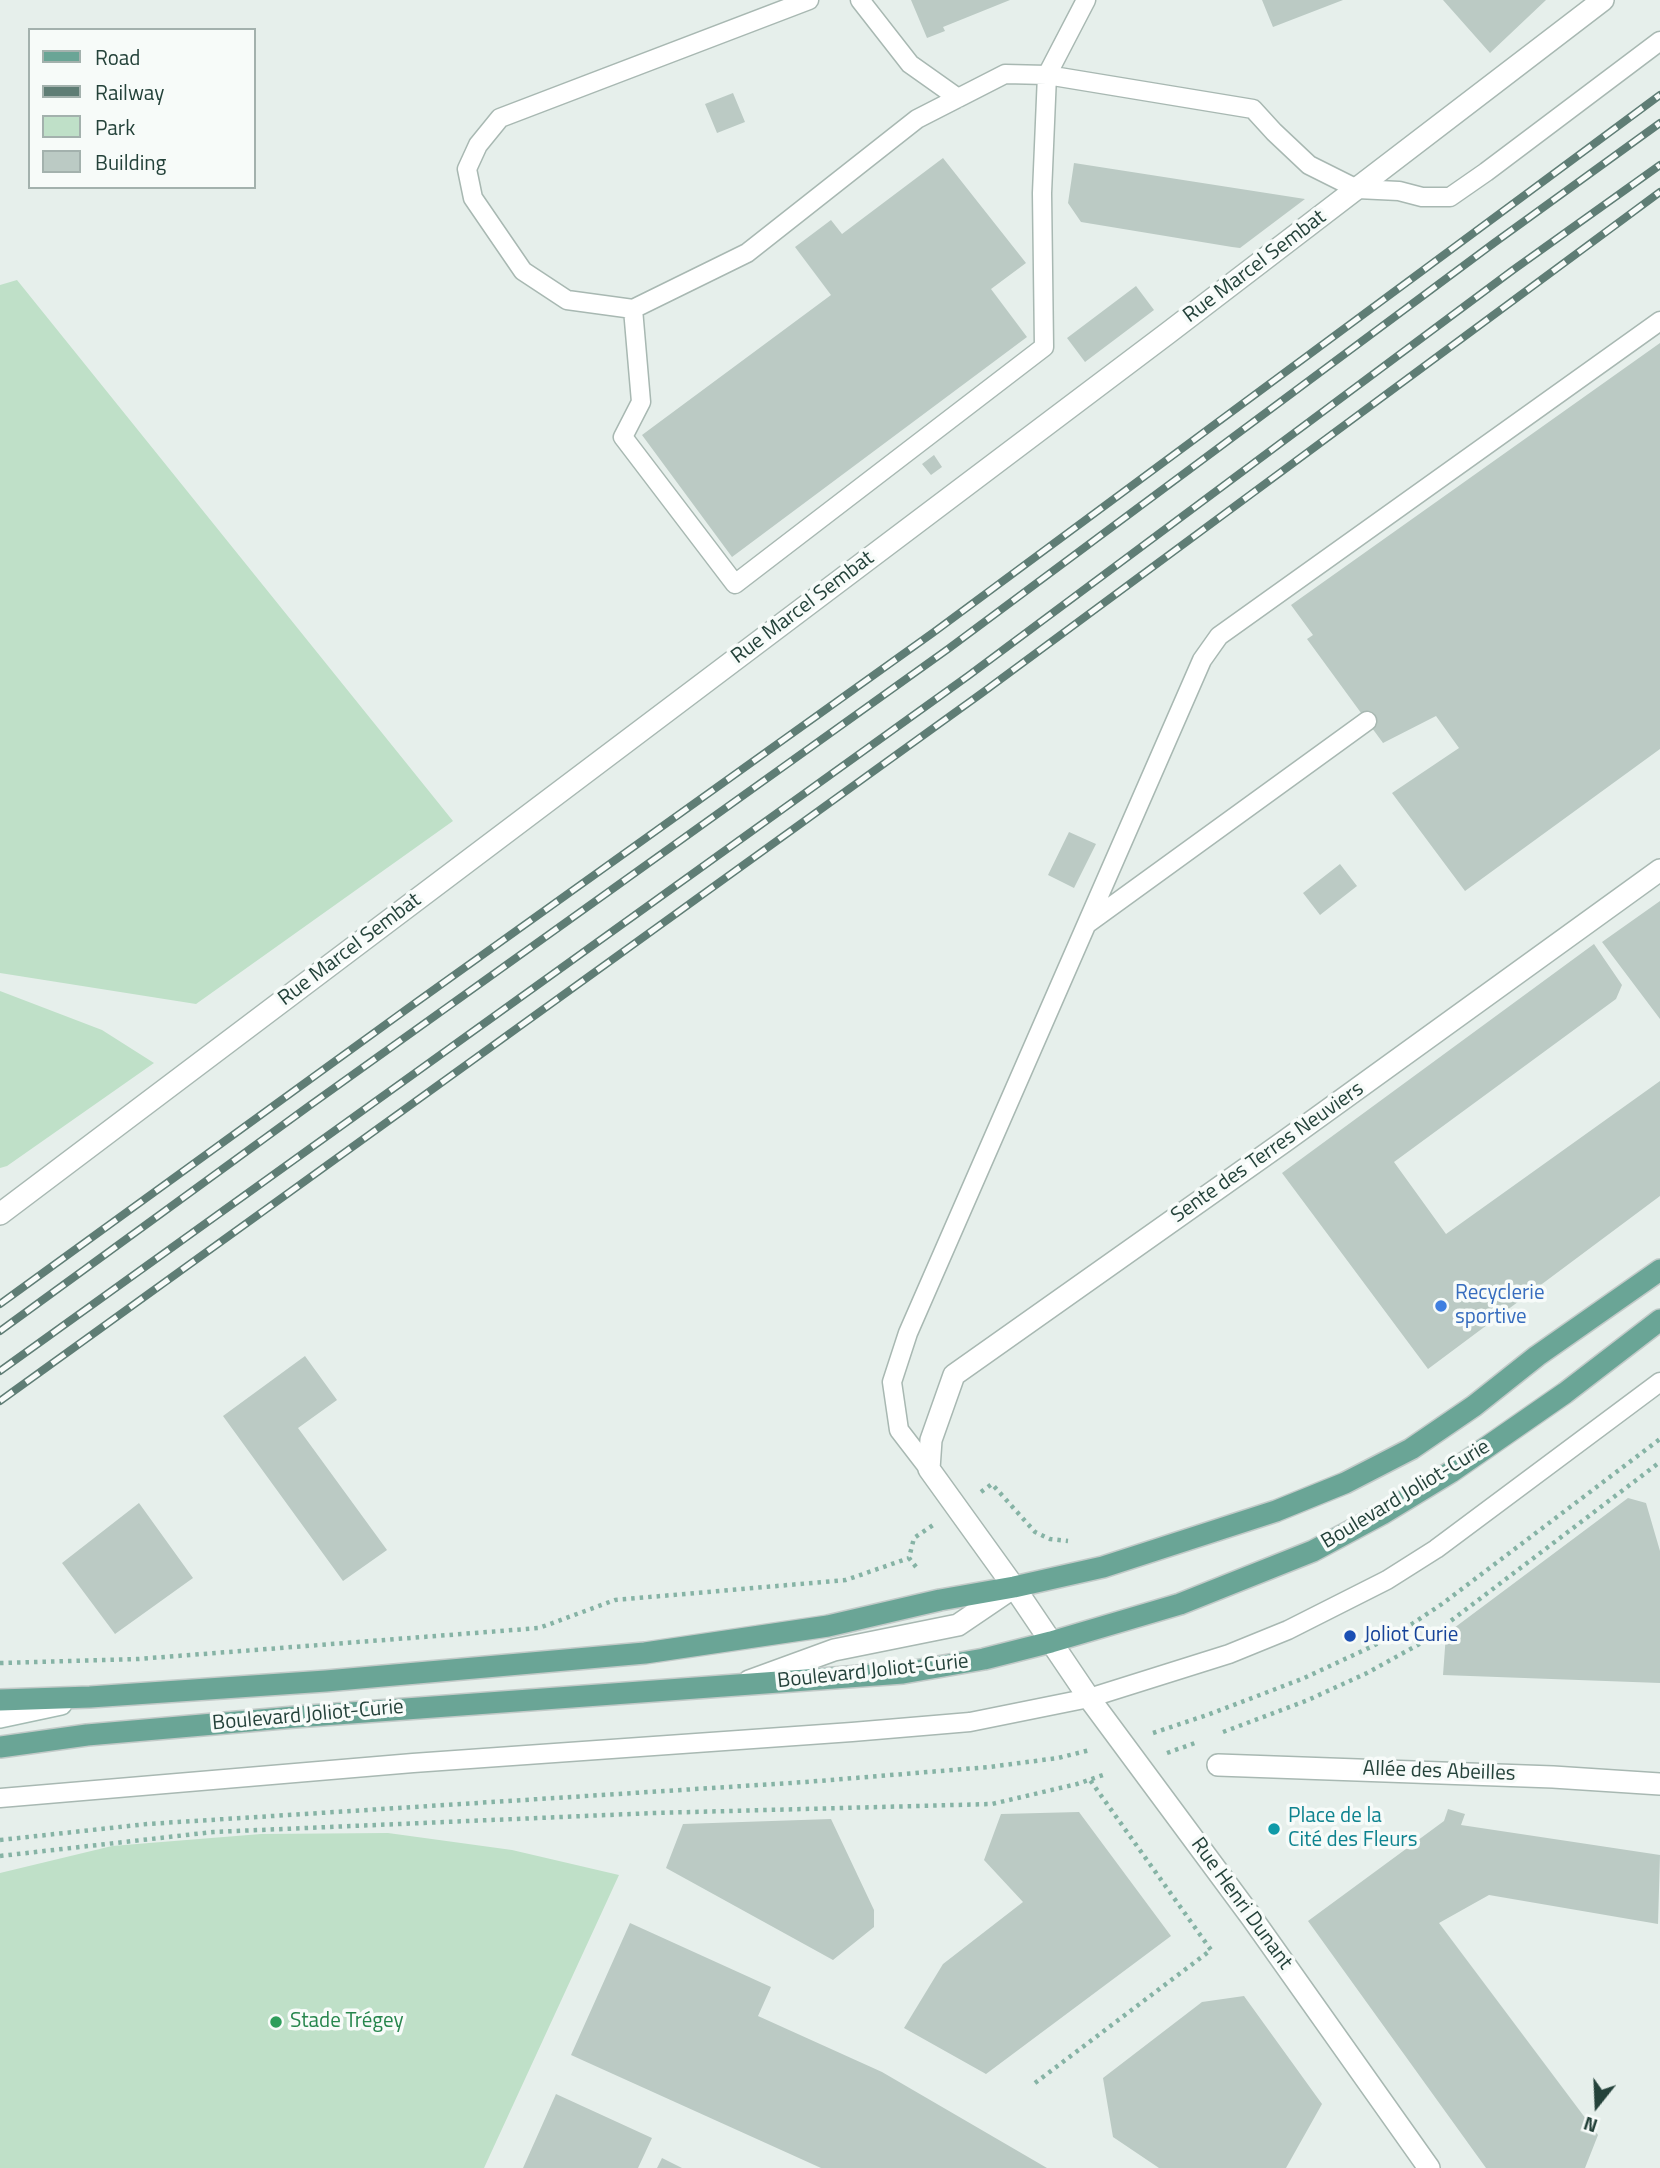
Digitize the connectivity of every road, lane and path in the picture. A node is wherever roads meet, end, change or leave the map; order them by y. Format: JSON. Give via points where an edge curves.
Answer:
{"nodes":[{"id":1,"x":809,"y":0,"type":"edge"},
{"id":2,"x":860,"y":0,"type":"edge"},
{"id":3,"x":1086,"y":0,"type":"edge"},
{"id":4,"x":1603,"y":0,"type":"edge"},
{"id":5,"x":1660,"y":41,"type":"edge"},
{"id":6,"x":1047,"y":75,"type":"junction"},
{"id":7,"x":958,"y":98,"type":"junction"},
{"id":8,"x":1357,"y":189,"type":"junction"},
{"id":9,"x":633,"y":309,"type":"junction"},
{"id":10,"x":1660,"y":321,"type":"edge"},
{"id":11,"x":1367,"y":721,"type":"dead end"},
{"id":12,"x":1660,"y":870,"type":"edge"},
{"id":13,"x":1087,"y":924,"type":"junction"},
{"id":14,"x":0,"y":1214,"type":"edge"},
{"id":15,"x":1660,"y":1270,"type":"edge"},
{"id":16,"x":1660,"y":1320,"type":"edge"},
{"id":17,"x":1660,"y":1382,"type":"edge"},
{"id":18,"x":929,"y":1469,"type":"junction"},
{"id":19,"x":909,"y":1558,"type":"dead end"},
{"id":20,"x":1014,"y":1587,"type":"junction"},
{"id":21,"x":1051,"y":1642,"type":"junction"},
{"id":22,"x":0,"y":1664,"type":"edge"},
{"id":23,"x":737,"y":1686,"type":"junction"},
{"id":24,"x":90,"y":1697,"type":"junction"},
{"id":25,"x":1089,"y":1698,"type":"junction"},
{"id":26,"x":0,"y":1700,"type":"edge"},
{"id":27,"x":0,"y":1717,"type":"edge"},
{"id":28,"x":0,"y":1747,"type":"edge"},
{"id":29,"x":1219,"y":1765,"type":"dead end"},
{"id":30,"x":1090,"y":1780,"type":"dead end"},
{"id":31,"x":1660,"y":1784,"type":"edge"},
{"id":32,"x":0,"y":1798,"type":"edge"},
{"id":33,"x":1035,"y":2083,"type":"dead end"},
{"id":34,"x":1429,"y":2168,"type":"edge"}],
"edges":[{"from":1,"to":9,"type":"lane","via":[[500,118],[478,145],[467,169],[473,198],[523,271],[567,300]]},
{"from":2,"to":7,"type":"lane","via":[[910,64]]},
{"from":3,"to":6,"type":"lane"},
{"from":4,"to":8,"type":"street","name":"Rue Marcel Sembat"},
{"from":5,"to":8,"type":"lane","via":[[1450,197]]},
{"from":6,"to":7,"type":"lane","via":[[1005,74]]},
{"from":6,"to":8,"type":"lane","via":[[1253,108],[1309,165]]},
{"from":6,"to":9,"type":"lane","via":[[1042,193],[1044,347],[735,584],[623,437],[641,402]]},
{"from":7,"to":9,"type":"lane","via":[[917,119],[747,253]]},
{"from":8,"to":14,"type":"street","name":"Rue Marcel Sembat"},
{"from":10,"to":13,"type":"lane","via":[[1219,636],[1202,660]]},
{"from":11,"to":13,"type":"lane"},
{"from":12,"to":18,"type":"street","name":"Sente des Terres Neuviers","via":[[954,1374],[932,1440]]},
{"from":13,"to":18,"type":"lane","via":[[908,1333],[892,1382],[900,1430]]},
{"from":15,"to":20,"type":"main road","name":"Boulevard Joliot-Curie","via":[[1411,1449],[1345,1483],[1204,1536],[1103,1567]]},
{"from":16,"to":21,"type":"main road","name":"Boulevard Joliot-Curie","via":[[1451,1472],[1313,1551],[1181,1604]]},
{"from":17,"to":25,"type":"lane","via":[[1436,1549],[1387,1580],[1289,1630]]},
{"from":18,"to":20,"type":"street","name":"Rue Henri Dunant"},
{"from":19,"to":22,"type":"path","via":[[846,1580],[615,1600],[539,1628],[138,1659]]},
{"from":20,"to":21,"type":"street","name":"Rue Henri Dunant"},
{"from":20,"to":23,"type":"street","via":[[958,1625],[834,1650]]},
{"from":20,"to":24,"type":"main road","name":"Boulevard Joliot-Curie","via":[[828,1626],[645,1653]]},
{"from":21,"to":23,"type":"main road","name":"Boulevard Joliot-Curie","via":[[903,1673]]},
{"from":21,"to":25,"type":"street","name":"Rue Henri Dunant"},
{"from":23,"to":28,"type":"main road","name":"Boulevard Joliot-Curie","via":[[295,1717]]},
{"from":24,"to":26,"type":"main road","name":"Boulevard Joliot-Curie"},
{"from":24,"to":27,"type":"street"},
{"from":25,"to":32,"type":"lane","via":[[1010,1715],[917,1726]]},
{"from":25,"to":34,"type":"street","name":"Rue Henri Dunant"},
{"from":29,"to":31,"type":"street","name":"Allée des Abeilles"},
{"from":30,"to":33,"type":"path","via":[[1211,1950]]}]}
